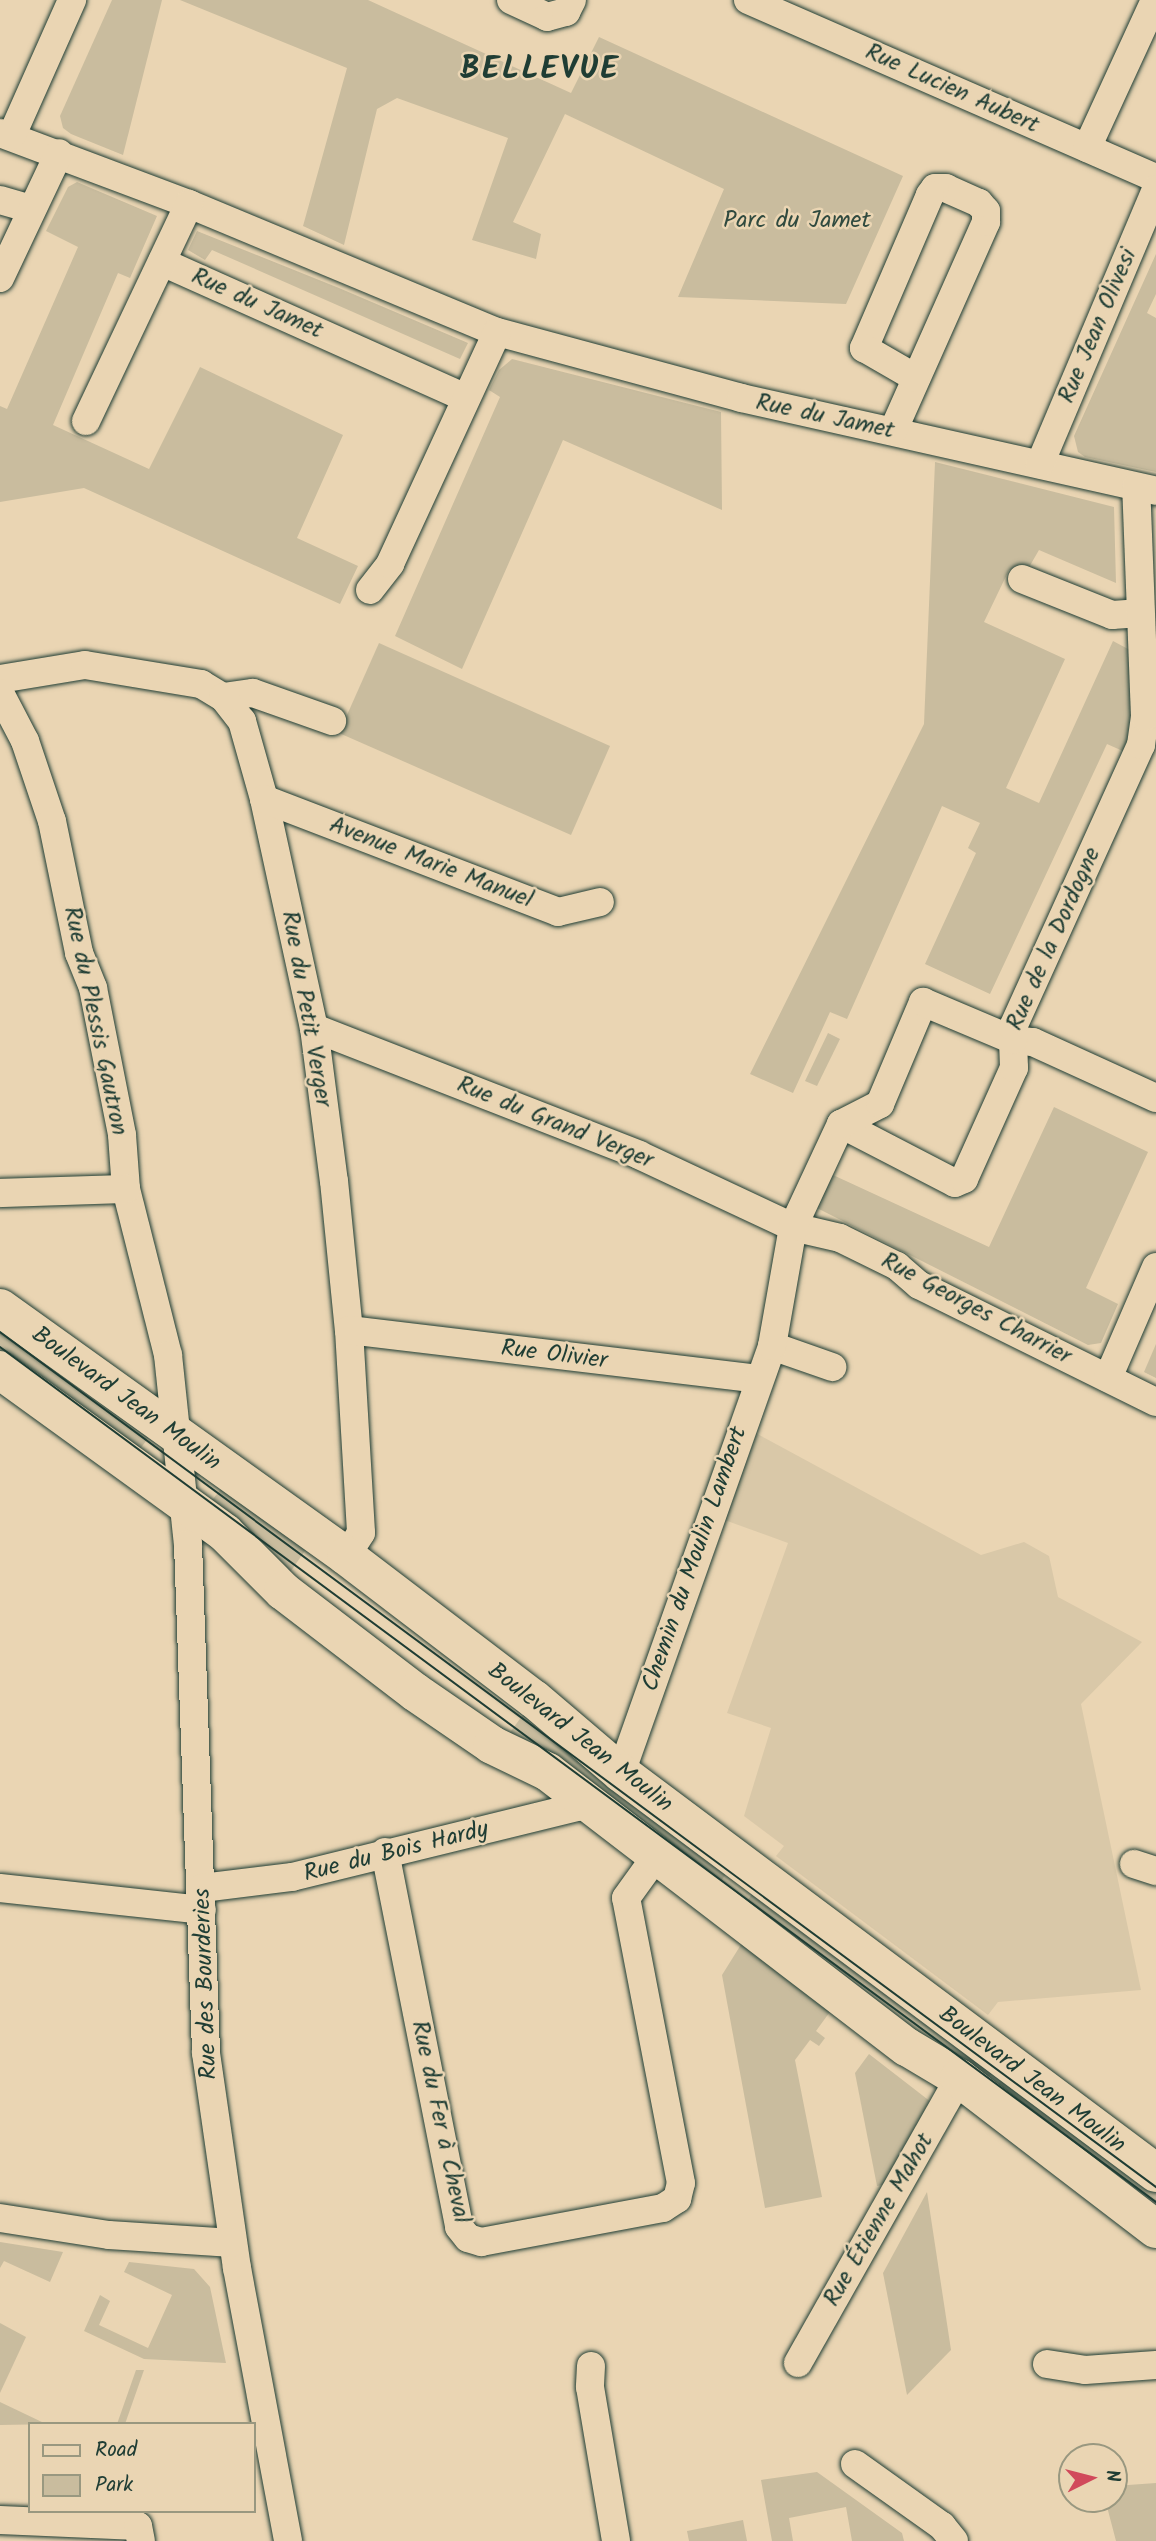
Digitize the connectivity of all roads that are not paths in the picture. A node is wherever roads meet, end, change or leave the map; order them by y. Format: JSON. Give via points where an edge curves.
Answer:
{"nodes":[{"id":1,"x":72,"y":0,"type":"edge"},
{"id":2,"x":511,"y":0,"type":"edge"},
{"id":3,"x":572,"y":0,"type":"edge"},
{"id":4,"x":748,"y":0,"type":"edge"},
{"id":5,"x":1156,"y":0,"type":"edge"},
{"id":6,"x":6,"y":134,"type":"edge"},
{"id":7,"x":1087,"y":148,"type":"junction"},
{"id":8,"x":59,"y":153,"type":"junction"},
{"id":9,"x":1156,"y":178,"type":"edge"},
{"id":10,"x":1156,"y":189,"type":"edge"},
{"id":11,"x":0,"y":200,"type":"edge"},
{"id":12,"x":189,"y":204,"type":"junction"},
{"id":13,"x":32,"y":209,"type":"junction"},
{"id":14,"x":162,"y":262,"type":"junction"},
{"id":15,"x":0,"y":278,"type":"edge"},
{"id":16,"x":497,"y":332,"type":"junction"},
{"id":17,"x":916,"y":378,"type":"junction"},
{"id":18,"x":467,"y":398,"type":"junction"},
{"id":19,"x":86,"y":421,"type":"dead end"},
{"id":20,"x":892,"y":431,"type":"junction"},
{"id":21,"x":1040,"y":464,"type":"junction"},
{"id":22,"x":1146,"y":489,"type":"edge"},
{"id":23,"x":1022,"y":579,"type":"dead end"},
{"id":24,"x":369,"y":590,"type":"dead end"},
{"id":25,"x":1138,"y":613,"type":"junction"},
{"id":26,"x":0,"y":680,"type":"edge"},
{"id":27,"x":0,"y":694,"type":"edge"},
{"id":28,"x":223,"y":697,"type":"junction"},
{"id":29,"x":332,"y":721,"type":"dead end"},
{"id":30,"x":264,"y":799,"type":"junction"},
{"id":31,"x":600,"y":902,"type":"dead end"},
{"id":32,"x":314,"y":1028,"type":"junction"},
{"id":33,"x":1013,"y":1040,"type":"junction"},
{"id":34,"x":1156,"y":1098,"type":"edge"},
{"id":35,"x":841,"y":1124,"type":"junction"},
{"id":36,"x":126,"y":1189,"type":"junction"},
{"id":37,"x":0,"y":1193,"type":"edge"},
{"id":38,"x":793,"y":1227,"type":"junction"},
{"id":39,"x":1156,"y":1267,"type":"edge"},
{"id":40,"x":0,"y":1308,"type":"edge"},
{"id":41,"x":349,"y":1330,"type":"junction"},
{"id":42,"x":772,"y":1346,"type":"junction"},
{"id":43,"x":832,"y":1367,"type":"dead end"},
{"id":44,"x":1,"y":1372,"type":"edge"},
{"id":45,"x":1108,"y":1378,"type":"junction"},
{"id":46,"x":758,"y":1379,"type":"junction"},
{"id":47,"x":1156,"y":1402,"type":"edge"},
{"id":48,"x":179,"y":1439,"type":"junction"},
{"id":49,"x":186,"y":1504,"type":"junction"},
{"id":50,"x":346,"y":1556,"type":"junction"},
{"id":51,"x":621,"y":1773,"type":"junction"},
{"id":52,"x":585,"y":1800,"type":"junction"},
{"id":53,"x":385,"y":1852,"type":"junction"},
{"id":54,"x":657,"y":1855,"type":"junction"},
{"id":55,"x":0,"y":1888,"type":"edge"},
{"id":56,"x":202,"y":1899,"type":"junction"},
{"id":57,"x":959,"y":2078,"type":"junction"},
{"id":58,"x":1156,"y":2173,"type":"edge"},
{"id":59,"x":0,"y":2218,"type":"edge"},
{"id":60,"x":1156,"y":2229,"type":"edge"},
{"id":61,"x":233,"y":2244,"type":"junction"},
{"id":62,"x":798,"y":2362,"type":"dead end"},
{"id":63,"x":1047,"y":2364,"type":"dead end"},
{"id":64,"x":1156,"y":2365,"type":"edge"},
{"id":65,"x":592,"y":2366,"type":"dead end"},
{"id":66,"x":855,"y":2464,"type":"dead end"},
{"id":67,"x":0,"y":2520,"type":"edge"},
{"id":68,"x":141,"y":2541,"type":"edge"},
{"id":69,"x":288,"y":2541,"type":"edge"},
{"id":70,"x":616,"y":2541,"type":"edge"},
{"id":71,"x":954,"y":2541,"type":"edge"}],
"edges":[{"from":1,"to":6,"type":"street"},
{"from":2,"to":3,"type":"street","via":[[547,17],[566,12]]},
{"from":4,"to":7,"type":"street","name":"Rue Lucien Aubert"},
{"from":5,"to":7,"type":"street"},
{"from":6,"to":8,"type":"street","name":"Rue du Jamet"},
{"from":7,"to":9,"type":"street","name":"Rue Lucien Aubert"},
{"from":8,"to":12,"type":"street","name":"Rue du Jamet"},
{"from":8,"to":13,"type":"street"},
{"from":10,"to":21,"type":"street","name":"Rue Jean Olivesi"},
{"from":11,"to":13,"type":"street"},
{"from":12,"to":14,"type":"street","name":"Rue du Jamet"},
{"from":12,"to":16,"type":"street","name":"Rue du Jamet"},
{"from":13,"to":15,"type":"street"},
{"from":14,"to":18,"type":"street","name":"Rue du Jamet"},
{"from":14,"to":19,"type":"street","name":"Rue du Jamet"},
{"from":16,"to":18,"type":"street"},
{"from":16,"to":20,"type":"street","name":"Rue du Jamet","via":[[741,398]]},
{"from":17,"to":17,"type":"street","via":[[986,222],[986,211],[979,203],[946,188],[935,188],[930,195],[864,348]]},
{"from":17,"to":20,"type":"street"},
{"from":18,"to":24,"type":"street","via":[[390,564]]},
{"from":20,"to":21,"type":"street","name":"Rue du Jamet"},
{"from":21,"to":22,"type":"street","name":"Rue du Jamet"},
{"from":22,"to":25,"type":"street","name":"Rue de la Dordogne"},
{"from":23,"to":25,"type":"street","via":[[1112,615]]},
{"from":25,"to":33,"type":"street","name":"Rue de la Dordogne","via":[[1144,717],[1141,745],[1013,1027]]},
{"from":26,"to":28,"type":"street","name":"Rue du Petit Verger","via":[[85,664],[201,684]]},
{"from":27,"to":36,"type":"street","name":"Rue du Plessis Gautron","via":[[25,741],[52,821],[79,953],[93,988],[122,1135]]},
{"from":28,"to":29,"type":"street","via":[[253,693]]},
{"from":28,"to":30,"type":"street","name":"Rue du Petit Verger","via":[[242,721]]},
{"from":30,"to":31,"type":"street","name":"Avenue Marie Manuel","via":[[558,912]]},
{"from":30,"to":32,"type":"street","name":"Rue du Petit Verger"},
{"from":32,"to":38,"type":"street","name":"Rue du Grand Verger","via":[[639,1155]]},
{"from":32,"to":41,"type":"street","name":"Rue du Petit Verger"},
{"from":33,"to":34,"type":"street","via":[[1033,1042]]},
{"from":33,"to":35,"type":"street","name":"Rue de la Dordogne","via":[[923,1002],[880,1104]]},
{"from":33,"to":35,"type":"street","via":[[1014,1068],[964,1179],[954,1183]]},
{"from":35,"to":38,"type":"street"},
{"from":36,"to":37,"type":"street"},
{"from":36,"to":48,"type":"street","name":"Rue du Plessis Gautron","via":[[162,1321]]},
{"from":38,"to":42,"type":"street","name":"Chemin du Moulin Lambert"},
{"from":38,"to":45,"type":"street","name":"Rue Georges Charrier","via":[[840,1238],[897,1266],[919,1284]]},
{"from":39,"to":45,"type":"street"},
{"from":40,"to":48,"type":"main road","name":"Boulevard Jean Moulin"},
{"from":41,"to":46,"type":"street","name":"Rue Olivier"},
{"from":41,"to":50,"type":"street","name":"Rue du Petit Verger","via":[[361,1533]]},
{"from":42,"to":43,"type":"street"},
{"from":42,"to":46,"type":"street","name":"Chemin du Moulin Lambert"},
{"from":44,"to":49,"type":"main road","name":"Boulevard Jean Moulin"},
{"from":45,"to":47,"type":"street","name":"Rue Georges Charrier"},
{"from":46,"to":51,"type":"street","name":"Chemin du Moulin Lambert"},
{"from":48,"to":49,"type":"street","name":"Rue des Bourderies"},
{"from":48,"to":50,"type":"main road","name":"Boulevard Jean Moulin"},
{"from":49,"to":52,"type":"main road","name":"Boulevard Jean Moulin","via":[[225,1533],[283,1591],[420,1695],[492,1745],[548,1772]]},
{"from":49,"to":56,"type":"street","name":"Rue des Bourderies"},
{"from":50,"to":51,"type":"main road","name":"Boulevard Jean Moulin","via":[[534,1699]]},
{"from":51,"to":58,"type":"main road","name":"Boulevard Jean Moulin"},
{"from":52,"to":53,"type":"street","name":"Rue du Bois Hardy","via":[[577,1807]]},
{"from":52,"to":54,"type":"main road","name":"Boulevard Jean Moulin"},
{"from":53,"to":54,"type":"street","name":"Rue du Fer à Cheval","via":[[458,2227],[468,2238],[481,2242],[663,2208],[677,2199],[681,2183],[626,1898]]},
{"from":53,"to":56,"type":"street","name":"Rue du Bois Hardy"},
{"from":54,"to":57,"type":"main road","name":"Boulevard Jean Moulin","via":[[907,2047]]},
{"from":55,"to":56,"type":"street","name":"Rue du Bois Hardy"},
{"from":56,"to":61,"type":"street","name":"Rue des Bourderies","via":[[206,2053]]},
{"from":57,"to":60,"type":"main road","name":"Boulevard Jean Moulin"},
{"from":57,"to":62,"type":"street","name":"Rue Étienne Mahot"},
{"from":59,"to":61,"type":"street","via":[[109,2235]]},
{"from":61,"to":69,"type":"street","name":"Rue des Bourderies"},
{"from":63,"to":64,"type":"street","via":[[1085,2370]]},
{"from":65,"to":70,"type":"street","via":[[590,2386]]},
{"from":66,"to":71,"type":"street","via":[[942,2526]]},
{"from":67,"to":68,"type":"street","via":[[138,2526]]}]}
